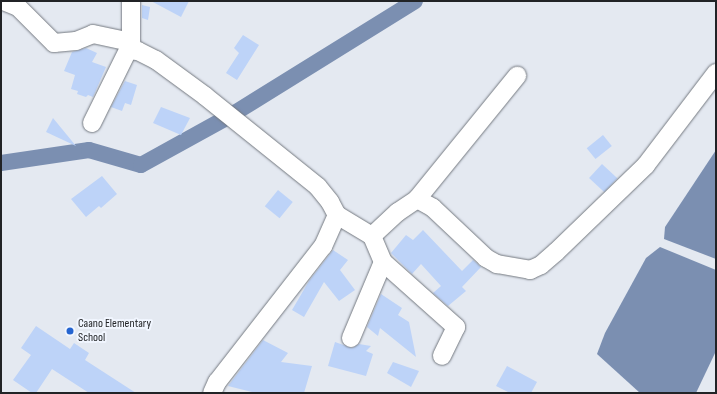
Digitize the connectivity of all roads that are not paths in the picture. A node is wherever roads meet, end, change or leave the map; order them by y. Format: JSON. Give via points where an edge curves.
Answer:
{"nodes":[{"id":1,"x":3,"y":1,"type":"edge"},
{"id":2,"x":131,"y":1,"type":"edge"},
{"id":3,"x":129,"y":46,"type":"junction"},
{"id":4,"x":716,"y":73,"type":"edge"},
{"id":5,"x":517,"y":76,"type":"dead end"},
{"id":6,"x":92,"y":123,"type":"dead end"},
{"id":7,"x":417,"y":199,"type":"junction"},
{"id":8,"x":337,"y":215,"type":"junction"},
{"id":9,"x":372,"y":236,"type":"junction"},
{"id":10,"x":383,"y":262,"type":"junction"},
{"id":11,"x":350,"y":338,"type":"dead end"},
{"id":12,"x":442,"y":356,"type":"dead end"},
{"id":13,"x":212,"y":393,"type":"edge"}],
"edges":[{"from":1,"to":3,"type":"street","via":[[18,7],[54,43],[76,41],[93,34]]},
{"from":2,"to":3,"type":"street"},
{"from":3,"to":6,"type":"street"},
{"from":3,"to":8,"type":"street","via":[[156,60],[205,96],[318,187]]},
{"from":4,"to":7,"type":"street","via":[[646,165],[556,252],[541,265],[530,270],[498,264],[486,258],[433,208]]},
{"from":5,"to":7,"type":"street"},
{"from":7,"to":9,"type":"street","via":[[398,212]]},
{"from":8,"to":9,"type":"street"},
{"from":8,"to":13,"type":"street","via":[[323,246],[217,382]]},
{"from":9,"to":10,"type":"street"},
{"from":10,"to":11,"type":"street"},
{"from":10,"to":12,"type":"street","via":[[456,327]]}]}
